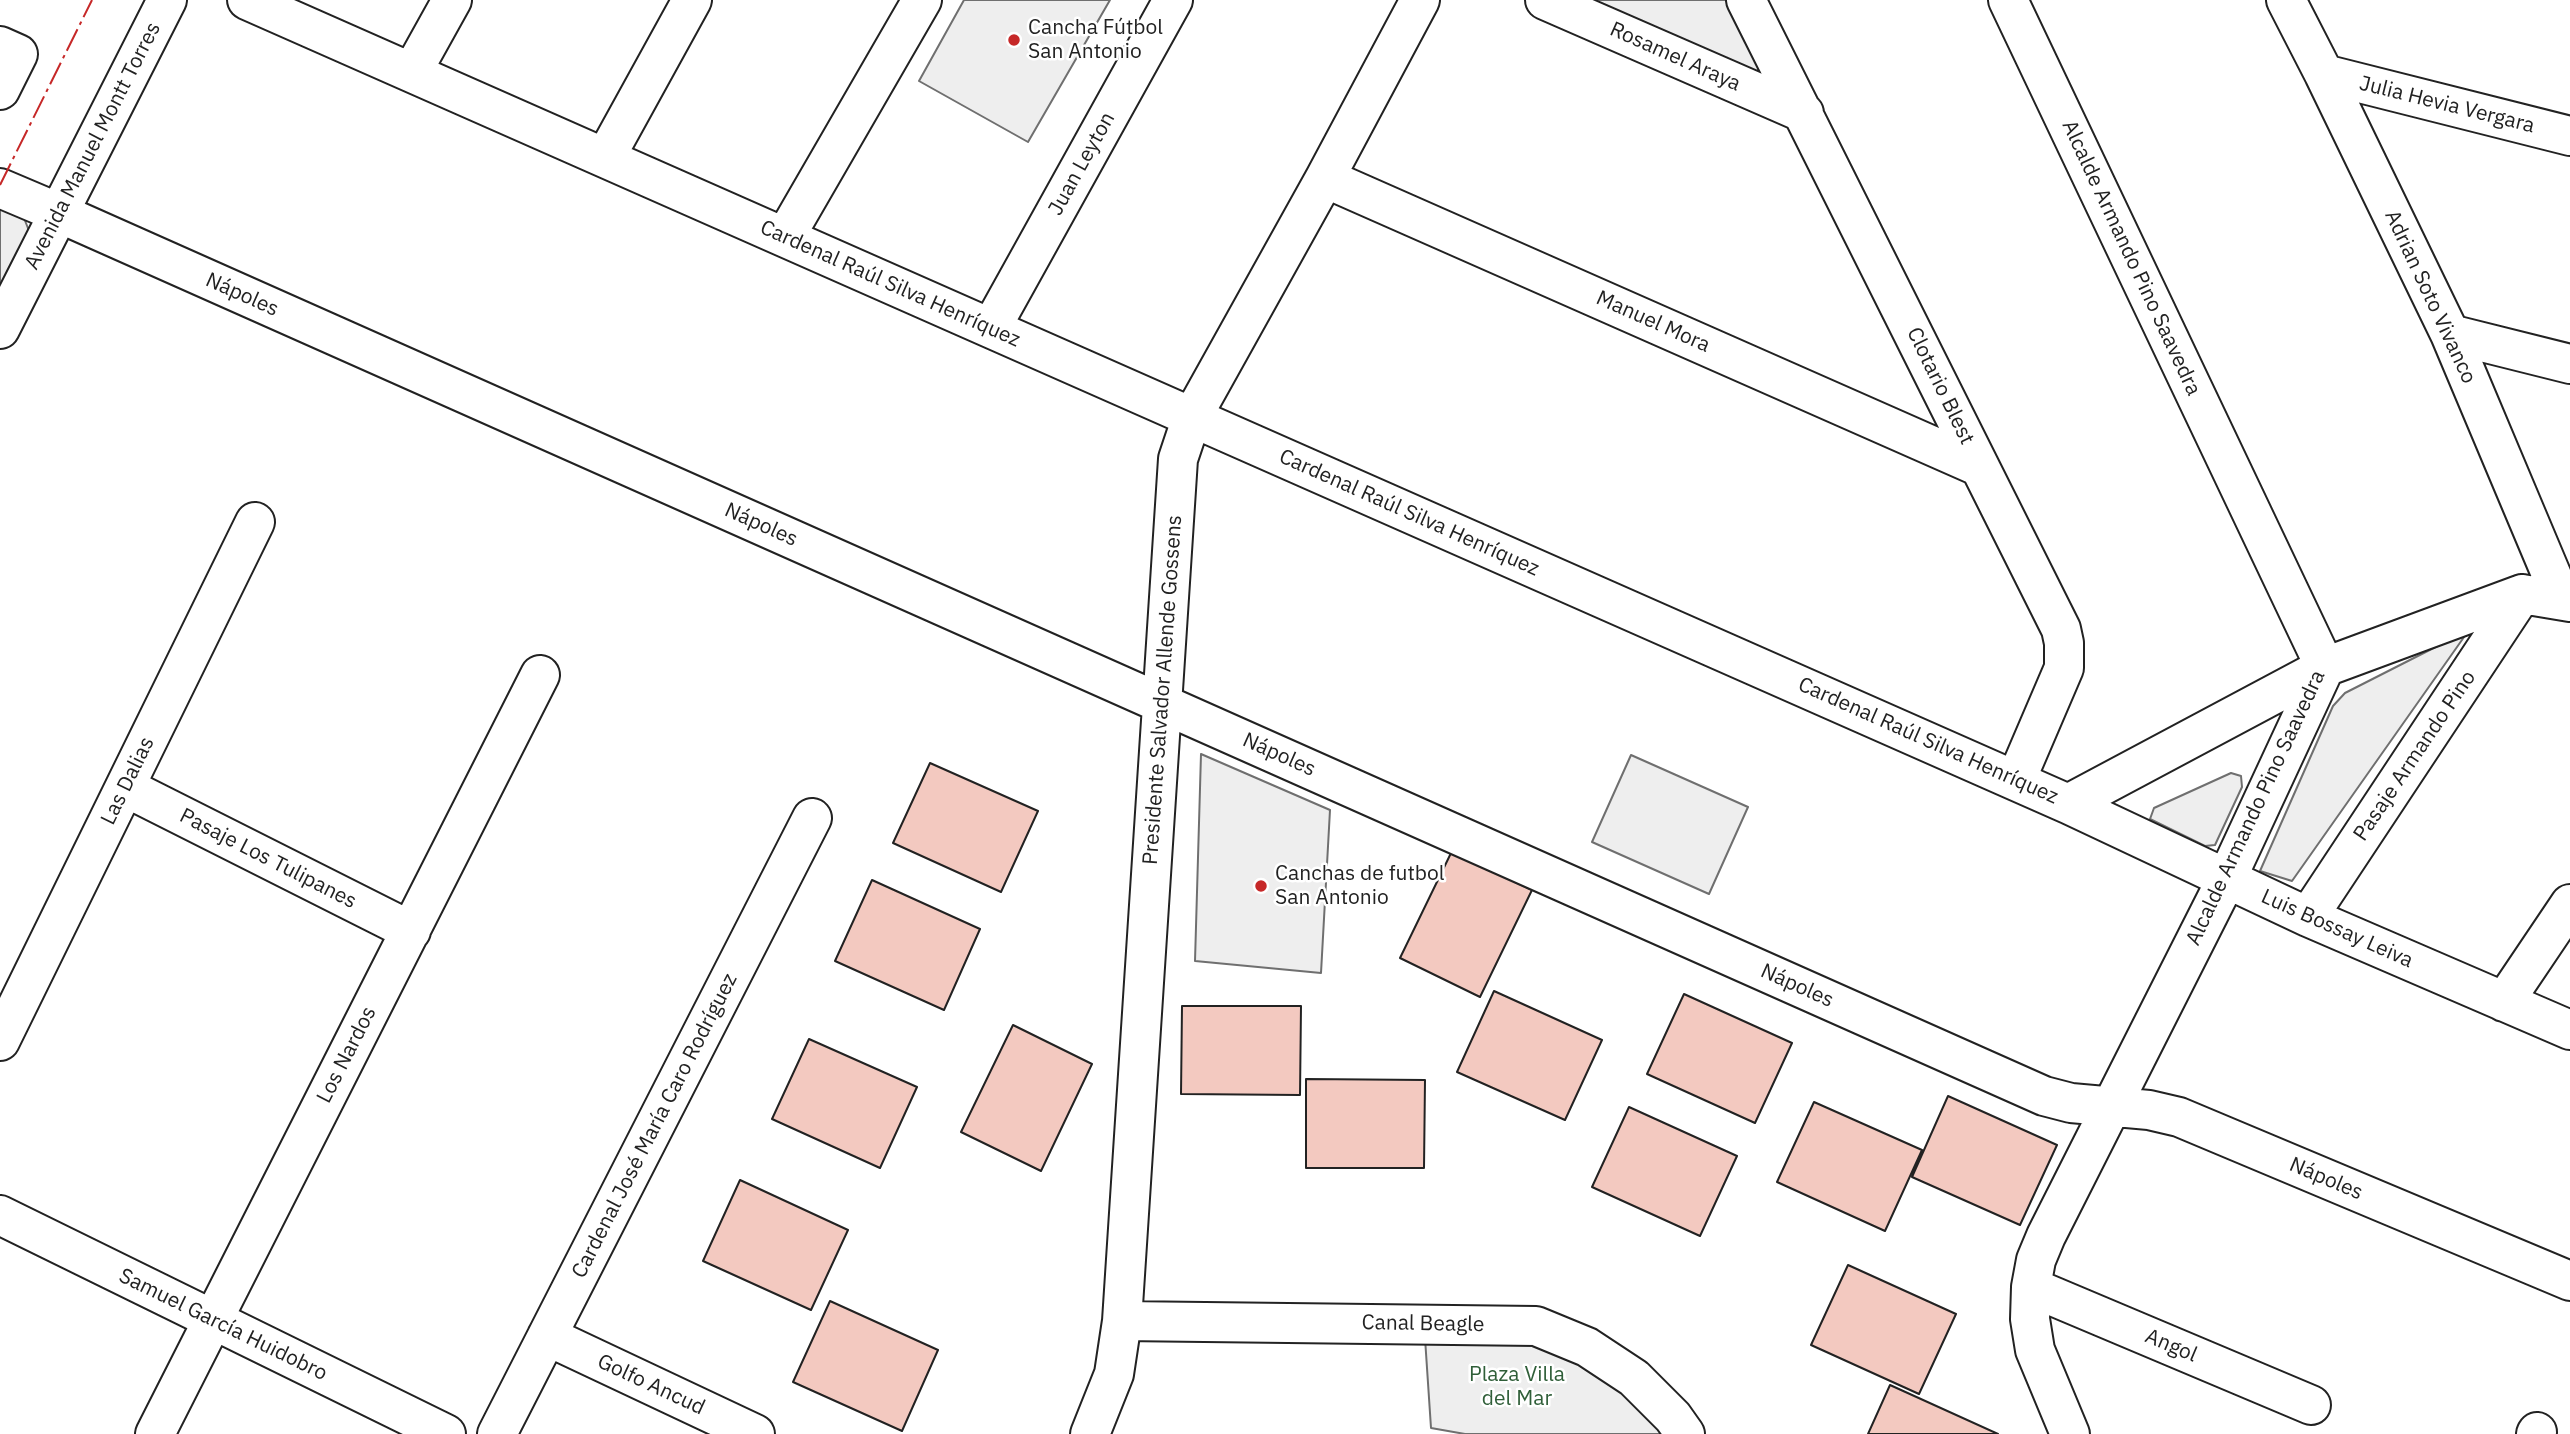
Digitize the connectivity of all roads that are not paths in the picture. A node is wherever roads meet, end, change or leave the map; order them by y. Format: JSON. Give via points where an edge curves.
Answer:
{"nodes":[{"id":1,"x":167,"y":0,"type":"edge"},
{"id":2,"x":247,"y":0,"type":"edge"},
{"id":3,"x":452,"y":0,"type":"edge"},
{"id":4,"x":692,"y":0,"type":"edge"},
{"id":5,"x":922,"y":0,"type":"edge"},
{"id":6,"x":1173,"y":0,"type":"edge"},
{"id":7,"x":1420,"y":0,"type":"edge"},
{"id":8,"x":1545,"y":0,"type":"edge"},
{"id":9,"x":1746,"y":0,"type":"edge"},
{"id":10,"x":2008,"y":0,"type":"edge"},
{"id":11,"x":2286,"y":0,"type":"edge"},
{"id":12,"x":9,"y":50,"type":"edge"},
{"id":13,"x":412,"y":72,"type":"junction"},
{"id":14,"x":2324,"y":74,"type":"junction"},
{"id":15,"x":0,"y":90,"type":"edge"},
{"id":16,"x":1804,"y":113,"type":"junction"},
{"id":17,"x":2570,"y":136,"type":"edge"},
{"id":18,"x":605,"y":158,"type":"junction"},
{"id":19,"x":1325,"y":178,"type":"junction"},
{"id":20,"x":0,"y":188,"type":"edge"},
{"id":21,"x":59,"y":213,"type":"junction"},
{"id":22,"x":785,"y":237,"type":"junction"},
{"id":23,"x":991,"y":328,"type":"junction"},
{"id":24,"x":0,"y":329,"type":"edge"},
{"id":25,"x":2450,"y":334,"type":"junction"},
{"id":26,"x":2570,"y":364,"type":"edge"},
{"id":27,"x":1192,"y":417,"type":"junction"},
{"id":28,"x":1980,"y":467,"type":"junction"},
{"id":29,"x":256,"y":522,"type":"dead end"},
{"id":30,"x":2522,"y":594,"type":"junction"},
{"id":31,"x":2566,"y":601,"type":"edge"},
{"id":32,"x":2325,"y":667,"type":"junction"},
{"id":33,"x":540,"y":675,"type":"dead end"},
{"id":34,"x":1163,"y":703,"type":"junction"},
{"id":35,"x":2016,"y":780,"type":"junction"},
{"id":36,"x":125,"y":787,"type":"junction"},
{"id":37,"x":2068,"y":804,"type":"junction"},
{"id":38,"x":812,"y":818,"type":"dead end"},
{"id":39,"x":2226,"y":880,"type":"junction"},
{"id":40,"x":2570,"y":904,"type":"edge"},
{"id":41,"x":2308,"y":917,"type":"junction"},
{"id":42,"x":411,"y":931,"type":"junction"},
{"id":43,"x":2504,"y":1002,"type":"junction"},
{"id":44,"x":2570,"y":1030,"type":"edge"},
{"id":45,"x":0,"y":1041,"type":"edge"},
{"id":46,"x":2111,"y":1106,"type":"junction"},
{"id":47,"x":0,"y":1215,"type":"edge"},
{"id":48,"x":2570,"y":1281,"type":"edge"},
{"id":49,"x":2031,"y":1287,"type":"junction"},
{"id":50,"x":213,"y":1320,"type":"junction"},
{"id":51,"x":1122,"y":1321,"type":"junction"},
{"id":52,"x":547,"y":1336,"type":"junction"},
{"id":53,"x":2311,"y":1405,"type":"dead end"},
{"id":54,"x":155,"y":1434,"type":"edge"},
{"id":55,"x":446,"y":1434,"type":"edge"},
{"id":56,"x":497,"y":1434,"type":"edge"},
{"id":57,"x":755,"y":1434,"type":"edge"},
{"id":58,"x":1090,"y":1434,"type":"edge"},
{"id":59,"x":1685,"y":1434,"type":"edge"},
{"id":60,"x":2070,"y":1434,"type":"edge"}],
"edges":[{"from":1,"to":21,"type":"street","name":"Avenida Manuel Montt Torres"},
{"from":2,"to":13,"type":"street","name":"Cardenal Raúl Silva Henríquez"},
{"from":3,"to":13,"type":"street"},
{"from":4,"to":18,"type":"street"},
{"from":5,"to":22,"type":"street"},
{"from":6,"to":23,"type":"street","name":"Juan Leyton"},
{"from":7,"to":19,"type":"street","name":"Presidente Salvador Allende Gossens"},
{"from":8,"to":16,"type":"street","name":"Rosamel Araya"},
{"from":9,"to":16,"type":"street","name":"Clotario Blest"},
{"from":10,"to":32,"type":"street","name":"Alcalde Armando Pino Saavedra"},
{"from":11,"to":14,"type":"street","name":"Adrian Soto Vivanco"},
{"from":12,"to":15,"type":"street"},
{"from":13,"to":18,"type":"street","name":"Cardenal Raúl Silva Henríquez"},
{"from":14,"to":17,"type":"street","name":"Julia Hevia Vergara"},
{"from":14,"to":25,"type":"street","name":"Adrian Soto Vivanco"},
{"from":16,"to":28,"type":"street","name":"Clotario Blest"},
{"from":18,"to":22,"type":"street","name":"Cardenal Raúl Silva Henríquez"},
{"from":19,"to":27,"type":"street","name":"Presidente Salvador Allende Gossens"},
{"from":19,"to":28,"type":"street","name":"Manuel Mora"},
{"from":20,"to":21,"type":"street","name":"Nápoles"},
{"from":21,"to":24,"type":"street","name":"Avenida Manuel Montt Torres"},
{"from":21,"to":34,"type":"street","name":"Nápoles"},
{"from":22,"to":23,"type":"street","name":"Cardenal Raúl Silva Henríquez"},
{"from":23,"to":27,"type":"street","name":"Cardenal Raúl Silva Henríquez"},
{"from":25,"to":26,"type":"street"},
{"from":25,"to":31,"type":"street","name":"Adrian Soto Vivanco"},
{"from":27,"to":34,"type":"street","name":"Presidente Salvador Allende Gossens","via":[[1178,459]]},
{"from":27,"to":35,"type":"street","name":"Cardenal Raúl Silva Henríquez"},
{"from":28,"to":35,"type":"street","name":"Clotario Blest","via":[[2056,616],[2064,643],[2064,668]]},
{"from":29,"to":36,"type":"street","name":"Las Dalias"},
{"from":30,"to":31,"type":"street","name":"Cardenal Raúl Silva Henríquez"},
{"from":30,"to":32,"type":"street","name":"Cardenal Raúl Silva Henríquez"},
{"from":30,"to":41,"type":"street","name":"Pasaje Armando Pino"},
{"from":32,"to":37,"type":"street","name":"Cardenal Raúl Silva Henríquez"},
{"from":32,"to":39,"type":"street","name":"Alcalde Armando Pino Saavedra"},
{"from":33,"to":42,"type":"street","name":"Los Nardos"},
{"from":34,"to":46,"type":"street","name":"Nápoles","via":[[2044,1096]]},
{"from":34,"to":51,"type":"street","name":"Presidente Salvador Allende Gossens"},
{"from":35,"to":37,"type":"street","name":"Cardenal Raúl Silva Henríquez"},
{"from":36,"to":42,"type":"street","name":"Pasaje Los Tulipanes"},
{"from":36,"to":45,"type":"street","name":"Las Dalias"},
{"from":37,"to":39,"type":"street","name":"Luis Bossay Leiva"},
{"from":38,"to":52,"type":"street","name":"Cardenal José María Caro Rodríguez"},
{"from":39,"to":41,"type":"street","name":"Luis Bossay Leiva"},
{"from":39,"to":46,"type":"street","name":"Alcalde Armando Pino Saavedra"},
{"from":40,"to":43,"type":"street"},
{"from":41,"to":43,"type":"street","name":"Luis Bossay Leiva"},
{"from":42,"to":50,"type":"street","name":"Los Nardos"},
{"from":43,"to":44,"type":"street","name":"Luis Bossay Leiva"},
{"from":46,"to":48,"type":"street","name":"Nápoles","via":[[2179,1117]]},
{"from":46,"to":49,"type":"street","name":"Alcalde Armando Pino Saavedra","via":[[2046,1236]]},
{"from":47,"to":50,"type":"street","name":"Samuel García Huidobro"},
{"from":49,"to":53,"type":"street","name":"Angol"},
{"from":49,"to":60,"type":"street","name":"Alcalde Armando Pino Saavedra","via":[[2035,1350]]},
{"from":50,"to":54,"type":"street","name":"Los Nardos"},
{"from":50,"to":55,"type":"street","name":"Samuel García Huidobro"},
{"from":51,"to":58,"type":"street","name":"Presidente Salvador Allende Gossens","via":[[1114,1374]]},
{"from":51,"to":59,"type":"street","name":"Canal Beagle","via":[[1536,1326],[1587,1347],[1623,1370],[1654,1396]]},
{"from":52,"to":56,"type":"street","name":"Cardenal José María Caro Rodríguez"},
{"from":52,"to":57,"type":"street","name":"Golfo Ancud"}]}
